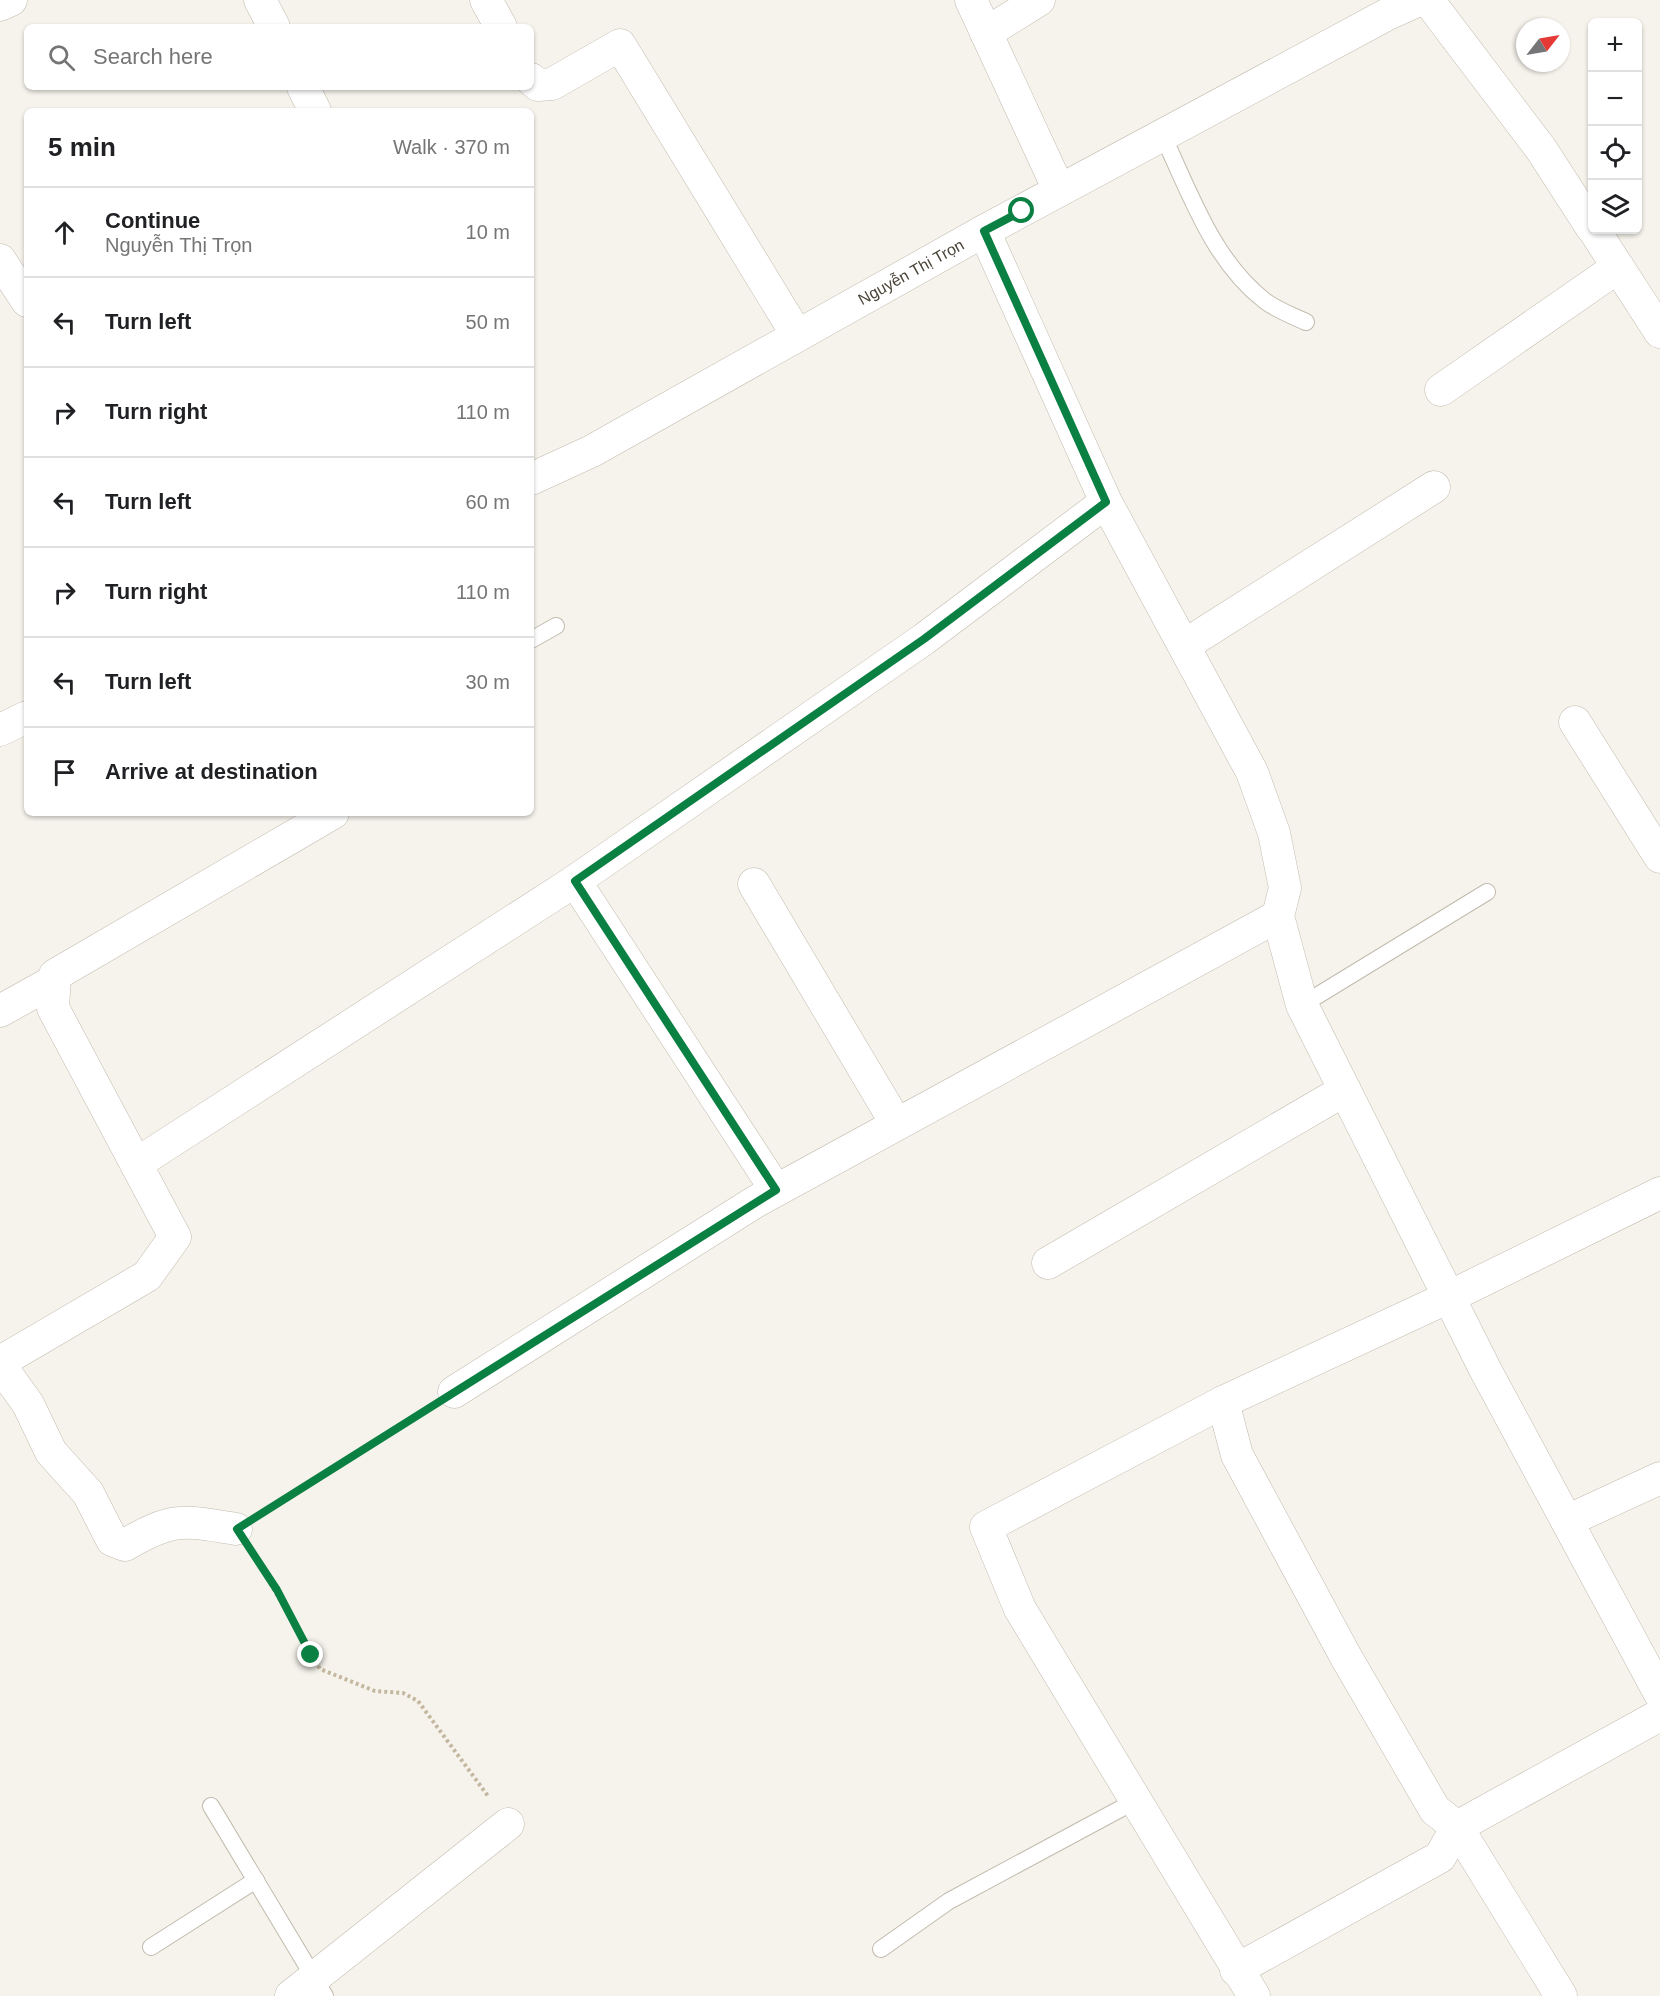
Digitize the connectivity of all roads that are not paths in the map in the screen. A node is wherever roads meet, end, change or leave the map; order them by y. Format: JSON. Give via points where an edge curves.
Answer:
{"nodes":[{"id":1,"x":11,"y":0,"type":"edge"},
{"id":2,"x":260,"y":0,"type":"edge"},
{"id":3,"x":486,"y":0,"type":"edge"},
{"id":4,"x":970,"y":0,"type":"edge"},
{"id":5,"x":1039,"y":0,"type":"edge"},
{"id":6,"x":1419,"y":0,"type":"edge"},
{"id":7,"x":1428,"y":0,"type":"edge"},
{"id":8,"x":0,"y":5,"type":"edge"},
{"id":9,"x":1384,"y":7,"type":"edge"},
{"id":10,"x":272,"y":24,"type":"edge"},
{"id":11,"x":499,"y":24,"type":"edge"},
{"id":12,"x":986,"y":33,"type":"junction"},
{"id":13,"x":534,"y":82,"type":"edge"},
{"id":14,"x":304,"y":90,"type":"edge"},
{"id":15,"x":314,"y":108,"type":"edge"},
{"id":16,"x":1162,"y":134,"type":"junction"},
{"id":17,"x":1059,"y":190,"type":"junction"},
{"id":18,"x":1588,"y":221,"type":"edge"},
{"id":19,"x":984,"y":231,"type":"junction"},
{"id":20,"x":1596,"y":234,"type":"edge"},
{"id":21,"x":0,"y":260,"type":"edge"},
{"id":22,"x":1618,"y":267,"type":"junction"},
{"id":23,"x":24,"y":296,"type":"edge"},
{"id":24,"x":1306,"y":322,"type":"dead end"},
{"id":25,"x":1660,"y":332,"type":"edge"},
{"id":26,"x":797,"y":335,"type":"junction"},
{"id":27,"x":1441,"y":390,"type":"dead end"},
{"id":28,"x":534,"y":478,"type":"edge"},
{"id":29,"x":1434,"y":487,"type":"dead end"},
{"id":30,"x":1106,"y":502,"type":"junction"},
{"id":31,"x":556,"y":626,"type":"dead end"},
{"id":32,"x":534,"y":638,"type":"edge"},
{"id":33,"x":1185,"y":645,"type":"junction"},
{"id":34,"x":24,"y":718,"type":"edge"},
{"id":35,"x":1575,"y":722,"type":"dead end"},
{"id":36,"x":0,"y":730,"type":"edge"},
{"id":37,"x":328,"y":816,"type":"edge"},
{"id":38,"x":1660,"y":858,"type":"edge"},
{"id":39,"x":575,"y":881,"type":"junction"},
{"id":40,"x":754,"y":884,"type":"dead end"},
{"id":41,"x":1487,"y":892,"type":"dead end"},
{"id":42,"x":1278,"y":916,"type":"junction"},
{"id":43,"x":54,"y":981,"type":"junction"},
{"id":44,"x":1302,"y":1005,"type":"junction"},
{"id":45,"x":0,"y":1011,"type":"edge"},
{"id":46,"x":1345,"y":1090,"type":"junction"},
{"id":47,"x":896,"y":1124,"type":"junction"},
{"id":48,"x":136,"y":1164,"type":"junction"},
{"id":49,"x":776,"y":1190,"type":"junction"},
{"id":50,"x":1660,"y":1193,"type":"edge"},
{"id":51,"x":1047,"y":1263,"type":"dead end"},
{"id":52,"x":1449,"y":1297,"type":"junction"},
{"id":53,"x":0,"y":1364,"type":"edge"},
{"id":54,"x":454,"y":1392,"type":"road end"},
{"id":55,"x":1223,"y":1402,"type":"junction"},
{"id":56,"x":1660,"y":1479,"type":"edge"},
{"id":57,"x":1567,"y":1521,"type":"junction"},
{"id":58,"x":237,"y":1529,"type":"road end"},
{"id":59,"x":1660,"y":1694,"type":"edge"},
{"id":60,"x":1660,"y":1715,"type":"edge"},
{"id":61,"x":1135,"y":1801,"type":"junction"},
{"id":62,"x":211,"y":1806,"type":"dead end"},
{"id":63,"x":508,"y":1824,"type":"road end"},
{"id":64,"x":1457,"y":1827,"type":"junction"},
{"id":65,"x":256,"y":1880,"type":"junction"},
{"id":66,"x":151,"y":1947,"type":"dead end"},
{"id":67,"x":881,"y":1949,"type":"dead end"},
{"id":68,"x":1236,"y":1970,"type":"junction"},
{"id":69,"x":310,"y":1990,"type":"edge"},
{"id":70,"x":1254,"y":1996,"type":"edge"},
{"id":71,"x":1561,"y":1996,"type":"edge"}],
"edges":[{"from":1,"to":8,"type":"street"},
{"from":2,"to":10,"type":"street"},
{"from":3,"to":11,"type":"street"},
{"from":4,"to":12,"type":"street"},
{"from":5,"to":12,"type":"street"},
{"from":6,"to":9,"type":"street","name":"Nguyễn Thị Trọn"},
{"from":7,"to":18,"type":"street","via":[[1541,149]]},
{"from":9,"to":16,"type":"street","name":"Nguyễn Thị Trọn"},
{"from":12,"to":17,"type":"street"},
{"from":13,"to":26,"type":"street","via":[[552,84],[620,45]]},
{"from":14,"to":15,"type":"street"},
{"from":16,"to":17,"type":"street","name":"Nguyễn Thị Trọn"},
{"from":16,"to":24,"type":"lane","via":[[1220,252],[1239,278],[1267,302]]},
{"from":17,"to":19,"type":"street","name":"Nguyễn Thị Trọn"},
{"from":19,"to":26,"type":"street","name":"Nguyễn Thị Trọn"},
{"from":19,"to":30,"type":"street"},
{"from":20,"to":22,"type":"street"},
{"from":21,"to":23,"type":"street"},
{"from":22,"to":25,"type":"street"},
{"from":22,"to":27,"type":"street"},
{"from":26,"to":28,"type":"street","name":"Nguyễn Thị Trọn","via":[[592,451]]},
{"from":29,"to":33,"type":"street"},
{"from":30,"to":33,"type":"street"},
{"from":30,"to":39,"type":"street","via":[[924,639]]},
{"from":31,"to":32,"type":"lane"},
{"from":33,"to":42,"type":"street","via":[[1252,771],[1274,833],[1285,888]]},
{"from":34,"to":36,"type":"street"},
{"from":35,"to":38,"type":"street"},
{"from":37,"to":43,"type":"street","via":[[54,975]]},
{"from":39,"to":48,"type":"street"},
{"from":39,"to":49,"type":"street"},
{"from":40,"to":47,"type":"street"},
{"from":41,"to":44,"type":"lane"},
{"from":42,"to":44,"type":"street"},
{"from":42,"to":47,"type":"street"},
{"from":43,"to":45,"type":"street"},
{"from":43,"to":48,"type":"street","via":[[53,1008]]},
{"from":44,"to":46,"type":"street"},
{"from":46,"to":51,"type":"street"},
{"from":46,"to":52,"type":"street"},
{"from":47,"to":49,"type":"street"},
{"from":48,"to":53,"type":"street","via":[[175,1238],[147,1276]]},
{"from":49,"to":54,"type":"street"},
{"from":50,"to":52,"type":"street"},
{"from":52,"to":55,"type":"street"},
{"from":52,"to":57,"type":"street"},
{"from":53,"to":58,"type":"street","via":[[28,1404],[51,1452],[88,1493],[112,1540],[125,1545],[169,1522]]},
{"from":55,"to":61,"type":"street","via":[[986,1527],[1020,1609]]},
{"from":55,"to":64,"type":"street","via":[[1237,1455],[1341,1647],[1435,1810]]},
{"from":56,"to":57,"type":"street"},
{"from":57,"to":59,"type":"street"},
{"from":60,"to":64,"type":"street"},
{"from":61,"to":67,"type":"lane","via":[[949,1901]]},
{"from":61,"to":68,"type":"street"},
{"from":62,"to":65,"type":"lane"},
{"from":63,"to":69,"type":"street"},
{"from":64,"to":68,"type":"street","via":[[1440,1857]]},
{"from":64,"to":71,"type":"street"},
{"from":65,"to":66,"type":"lane"},
{"from":65,"to":69,"type":"lane"},
{"from":68,"to":70,"type":"street"}]}
